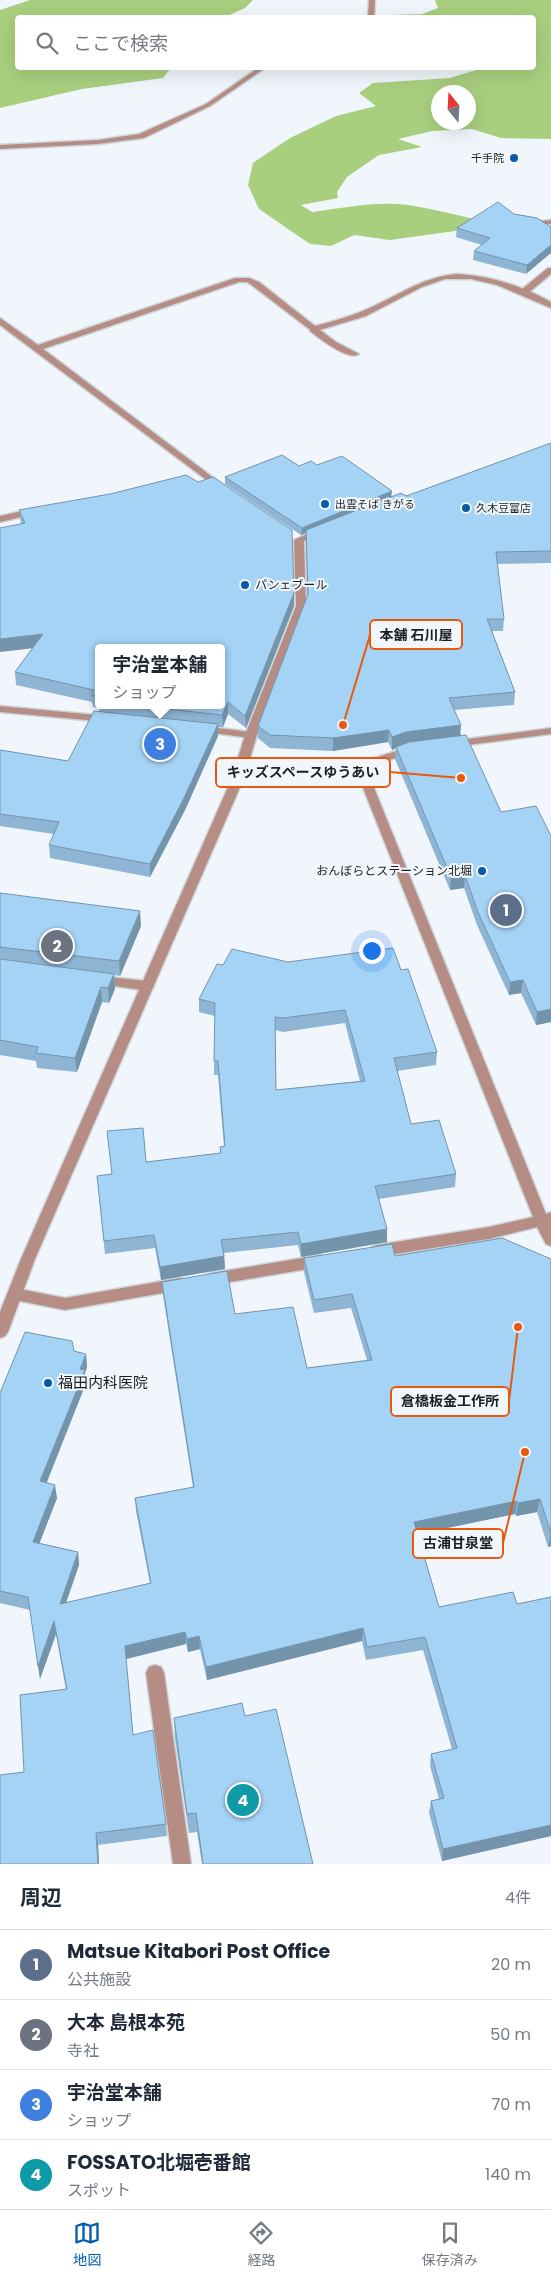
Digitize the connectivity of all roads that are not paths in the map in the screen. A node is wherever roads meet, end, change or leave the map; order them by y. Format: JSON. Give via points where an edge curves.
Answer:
{"nodes":[{"id":1,"x":372,"y":0,"type":"edge"},
{"id":2,"x":371,"y":15,"type":"edge"},
{"id":3,"x":259,"y":70,"type":"edge"},
{"id":4,"x":0,"y":147,"type":"edge"},
{"id":5,"x":551,"y":222,"type":"edge"},
{"id":6,"x":524,"y":224,"type":"edge"},
{"id":7,"x":551,"y":270,"type":"edge"},
{"id":8,"x":524,"y":292,"type":"junction"},
{"id":9,"x":551,"y":305,"type":"edge"},
{"id":10,"x":0,"y":321,"type":"edge"},
{"id":11,"x":314,"y":329,"type":"junction"},
{"id":12,"x":36,"y":349,"type":"junction"},
{"id":13,"x":355,"y":354,"type":"dead end"},
{"id":14,"x":232,"y":495,"type":"edge"},
{"id":15,"x":46,"y":510,"type":"edge"},
{"id":16,"x":0,"y":519,"type":"edge"},
{"id":17,"x":328,"y":528,"type":"edge"},
{"id":18,"x":0,"y":710,"type":"edge"},
{"id":19,"x":123,"y":721,"type":"edge"},
{"id":20,"x":189,"y":728,"type":"edge"},
{"id":21,"x":551,"y":730,"type":"edge"},
{"id":22,"x":251,"y":736,"type":"junction"},
{"id":23,"x":445,"y":745,"type":"edge"},
{"id":24,"x":425,"y":748,"type":"edge"},
{"id":25,"x":360,"y":766,"type":"junction"},
{"id":26,"x":238,"y":778,"type":"junction"},
{"id":27,"x":89,"y":979,"type":"edge"},
{"id":28,"x":148,"y":986,"type":"junction"},
{"id":29,"x":546,"y":1220,"type":"edge"},
{"id":30,"x":551,"y":1240,"type":"edge"},
{"id":31,"x":364,"y":1254,"type":"edge"},
{"id":32,"x":335,"y":1258,"type":"edge"},
{"id":33,"x":15,"y":1294,"type":"junction"},
{"id":34,"x":0,"y":1332,"type":"edge"},
{"id":35,"x":155,"y":1673,"type":"dead end"},
{"id":36,"x":182,"y":1864,"type":"edge"}],
"edges":[{"from":1,"to":2,"type":"street"},
{"from":3,"to":4,"type":"street","via":[[208,105],[141,136],[98,142]]},
{"from":5,"to":6,"type":"street"},
{"from":7,"to":8,"type":"street"},
{"from":8,"to":9,"type":"street"},
{"from":8,"to":11,"type":"street","via":[[472,277],[444,277],[360,315]]},
{"from":10,"to":12,"type":"street"},
{"from":11,"to":12,"type":"street","via":[[256,284],[238,280]]},
{"from":11,"to":13,"type":"street","via":[[333,344]]},
{"from":12,"to":14,"type":"street","via":[[195,474]]},
{"from":15,"to":16,"type":"street"},
{"from":17,"to":22,"type":"street","via":[[296,538],[301,606]]},
{"from":18,"to":19,"type":"street"},
{"from":20,"to":22,"type":"street"},
{"from":21,"to":23,"type":"street"},
{"from":22,"to":26,"type":"street"},
{"from":24,"to":25,"type":"street","via":[[406,750]]},
{"from":25,"to":26,"type":"street"},
{"from":25,"to":29,"type":"street"},
{"from":26,"to":28,"type":"street"},
{"from":27,"to":28,"type":"street"},
{"from":28,"to":33,"type":"street"},
{"from":29,"to":30,"type":"street"},
{"from":29,"to":31,"type":"street"},
{"from":32,"to":33,"type":"street","via":[[65,1304]]},
{"from":33,"to":34,"type":"street"},
{"from":35,"to":36,"type":"street"}]}
